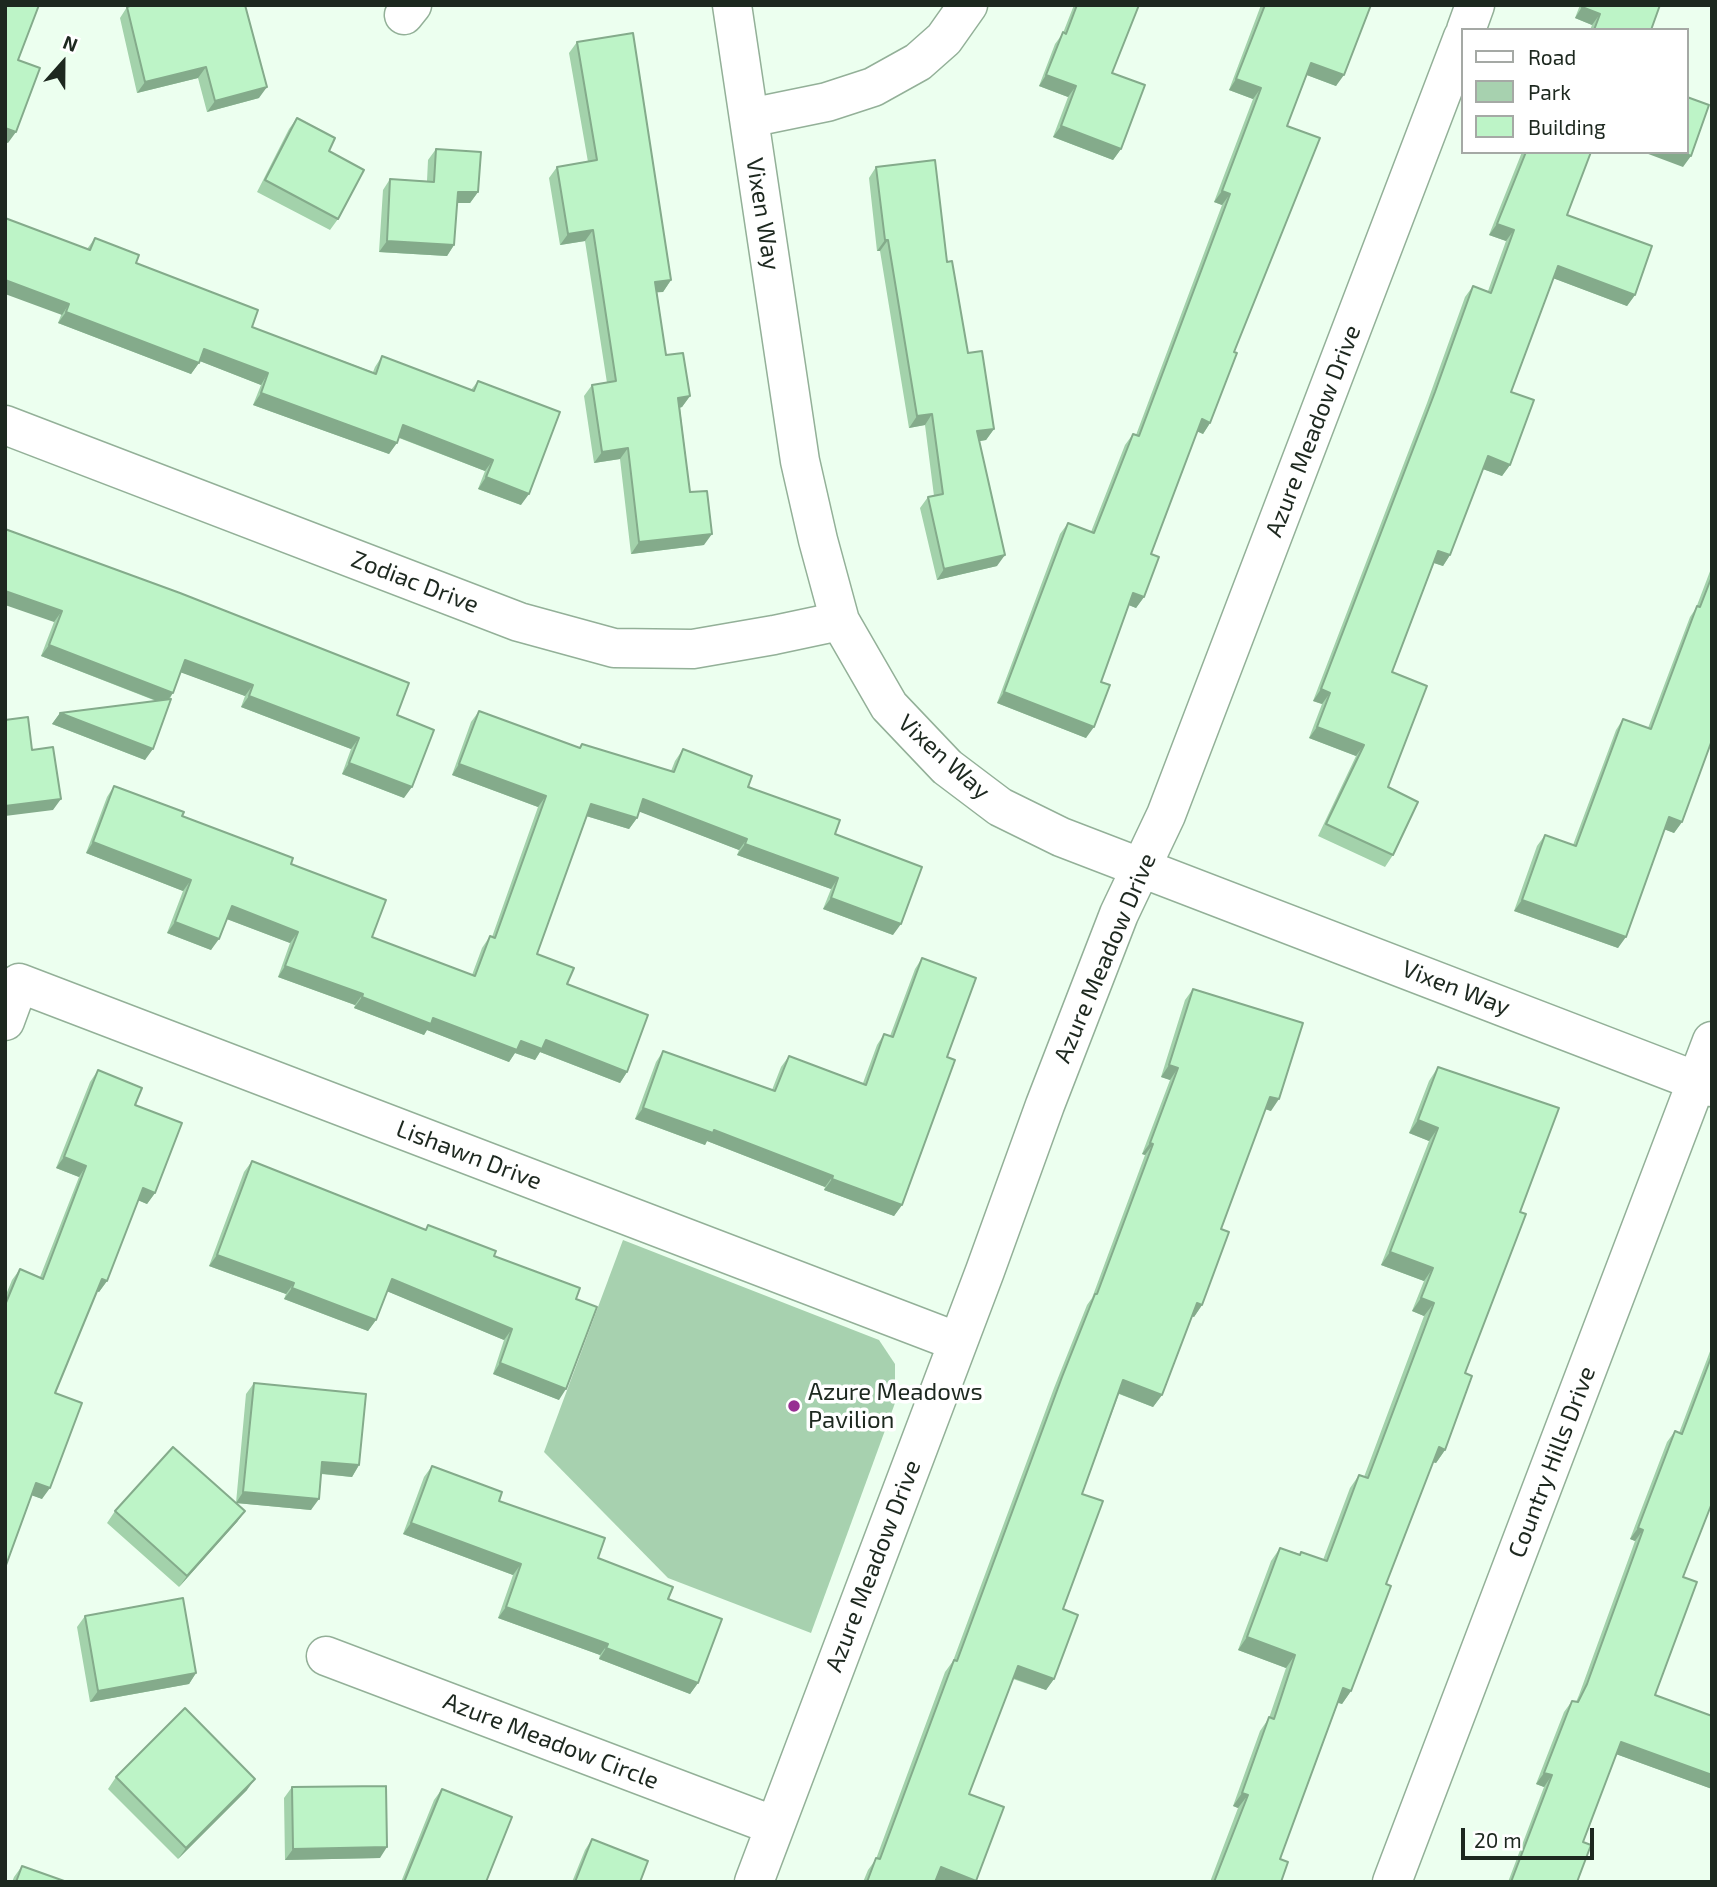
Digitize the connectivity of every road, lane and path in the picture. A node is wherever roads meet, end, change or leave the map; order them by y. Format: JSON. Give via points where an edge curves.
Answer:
{"nodes":[{"id":1,"x":732,"y":5,"type":"edge"},
{"id":2,"x":968,"y":5,"type":"edge"},
{"id":3,"x":1475,"y":5,"type":"edge"},
{"id":4,"x":1467,"y":28,"type":"edge"},
{"id":5,"x":1462,"y":40,"type":"edge"},
{"id":6,"x":749,"y":118,"type":"junction"},
{"id":7,"x":5,"y":425,"type":"edge"},
{"id":8,"x":840,"y":621,"type":"junction"},
{"id":9,"x":1142,"y":867,"type":"junction"},
{"id":10,"x":5,"y":1021,"type":"edge"},
{"id":11,"x":1712,"y":1041,"type":"edge"},
{"id":12,"x":1705,"y":1084,"type":"edge"},
{"id":13,"x":958,"y":1342,"type":"junction"},
{"id":14,"x":326,"y":1656,"type":"dead end"},
{"id":15,"x":775,"y":1826,"type":"junction"},
{"id":16,"x":754,"y":1882,"type":"edge"},
{"id":17,"x":1392,"y":1882,"type":"edge"}],
"edges":[{"from":1,"to":6,"type":"street","name":"Vixen Way"},
{"from":2,"to":6,"type":"street","via":[[944,39],[918,62],[873,87]]},
{"from":3,"to":4,"type":"street"},
{"from":5,"to":9,"type":"street","name":"Azure Meadow Drive","via":[[1171,802]]},
{"from":6,"to":8,"type":"street","name":"Vixen Way","via":[[800,461]]},
{"from":7,"to":8,"type":"street","name":"Zodiac Drive","via":[[519,622],[614,648],[693,649]]},
{"from":8,"to":9,"type":"street","name":"Vixen Way","via":[[889,706],[947,767],[1000,807],[1062,838]]},
{"from":9,"to":12,"type":"street","name":"Vixen Way"},
{"from":9,"to":13,"type":"street","name":"Azure Meadow Drive","via":[[1109,940]]},
{"from":10,"to":13,"type":"street","name":"Lishawn Drive","via":[[19,983]]},
{"from":11,"to":12,"type":"street","name":"Country Hills Drive"},
{"from":12,"to":17,"type":"street","name":"Country Hills Drive"},
{"from":13,"to":15,"type":"street","name":"Azure Meadow Drive"},
{"from":14,"to":15,"type":"street","name":"Azure Meadow Circle"},
{"from":15,"to":16,"type":"street","name":"Azure Meadow Drive"}]}
